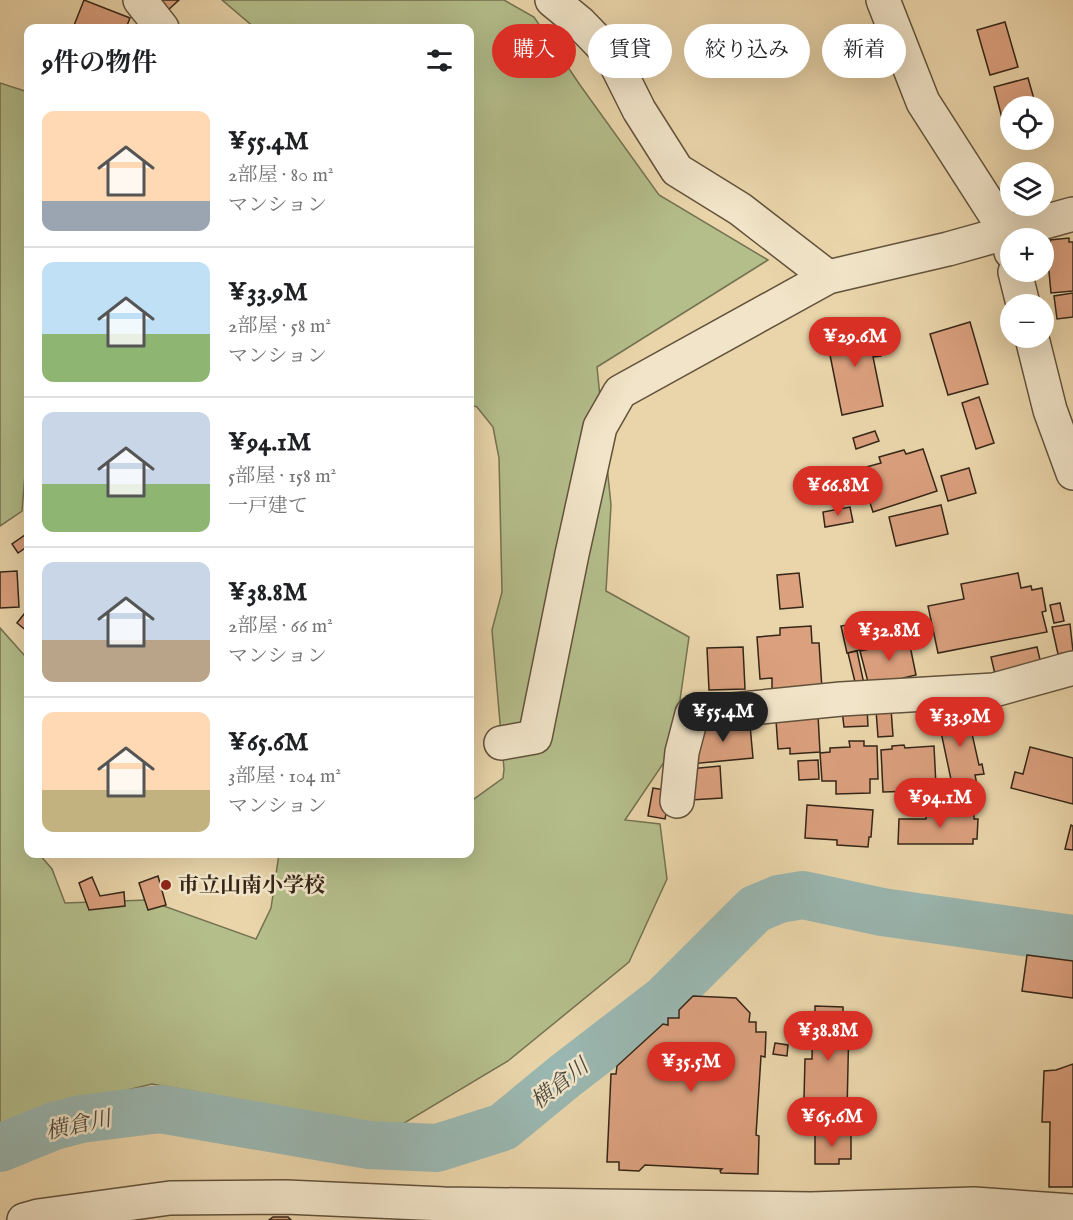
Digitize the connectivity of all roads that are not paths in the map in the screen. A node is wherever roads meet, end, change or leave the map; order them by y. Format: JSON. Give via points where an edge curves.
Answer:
{"nodes":[{"id":1,"x":140,"y":0,"type":"edge"},
{"id":2,"x":552,"y":0,"type":"edge"},
{"id":3,"x":883,"y":0,"type":"edge"},
{"id":4,"x":159,"y":24,"type":"edge"},
{"id":5,"x":1073,"y":214,"type":"edge"},
{"id":6,"x":1000,"y":228,"type":"edge"},
{"id":7,"x":1042,"y":228,"type":"edge"},
{"id":8,"x":1000,"y":245,"type":"edge"},
{"id":9,"x":828,"y":277,"type":"junction"},
{"id":10,"x":1034,"y":348,"type":"edge"},
{"id":11,"x":1073,"y":472,"type":"edge"},
{"id":12,"x":1073,"y":668,"type":"edge"},
{"id":13,"x":501,"y":743,"type":"dead end"},
{"id":14,"x":677,"y":801,"type":"dead end"},
{"id":15,"x":1073,"y":1211,"type":"edge"},
{"id":16,"x":812,"y":1215,"type":"edge"},
{"id":17,"x":24,"y":1220,"type":"edge"}],
"edges":[{"from":1,"to":4,"type":"street"},
{"from":2,"to":9,"type":"street","via":[[612,56],[639,110],[677,170],[740,209]]},
{"from":3,"to":6,"type":"street","via":[[923,102]]},
{"from":5,"to":7,"type":"street"},
{"from":8,"to":9,"type":"street"},
{"from":9,"to":13,"type":"street","via":[[620,392],[600,427],[535,737]]},
{"from":10,"to":11,"type":"street","via":[[1050,410]]},
{"from":12,"to":14,"type":"street","via":[[994,690],[841,699],[692,714],[682,752]]},
{"from":15,"to":16,"type":"street","via":[[974,1204]]},
{"from":16,"to":17,"type":"street","via":[[286,1197],[170,1198]]}]}
